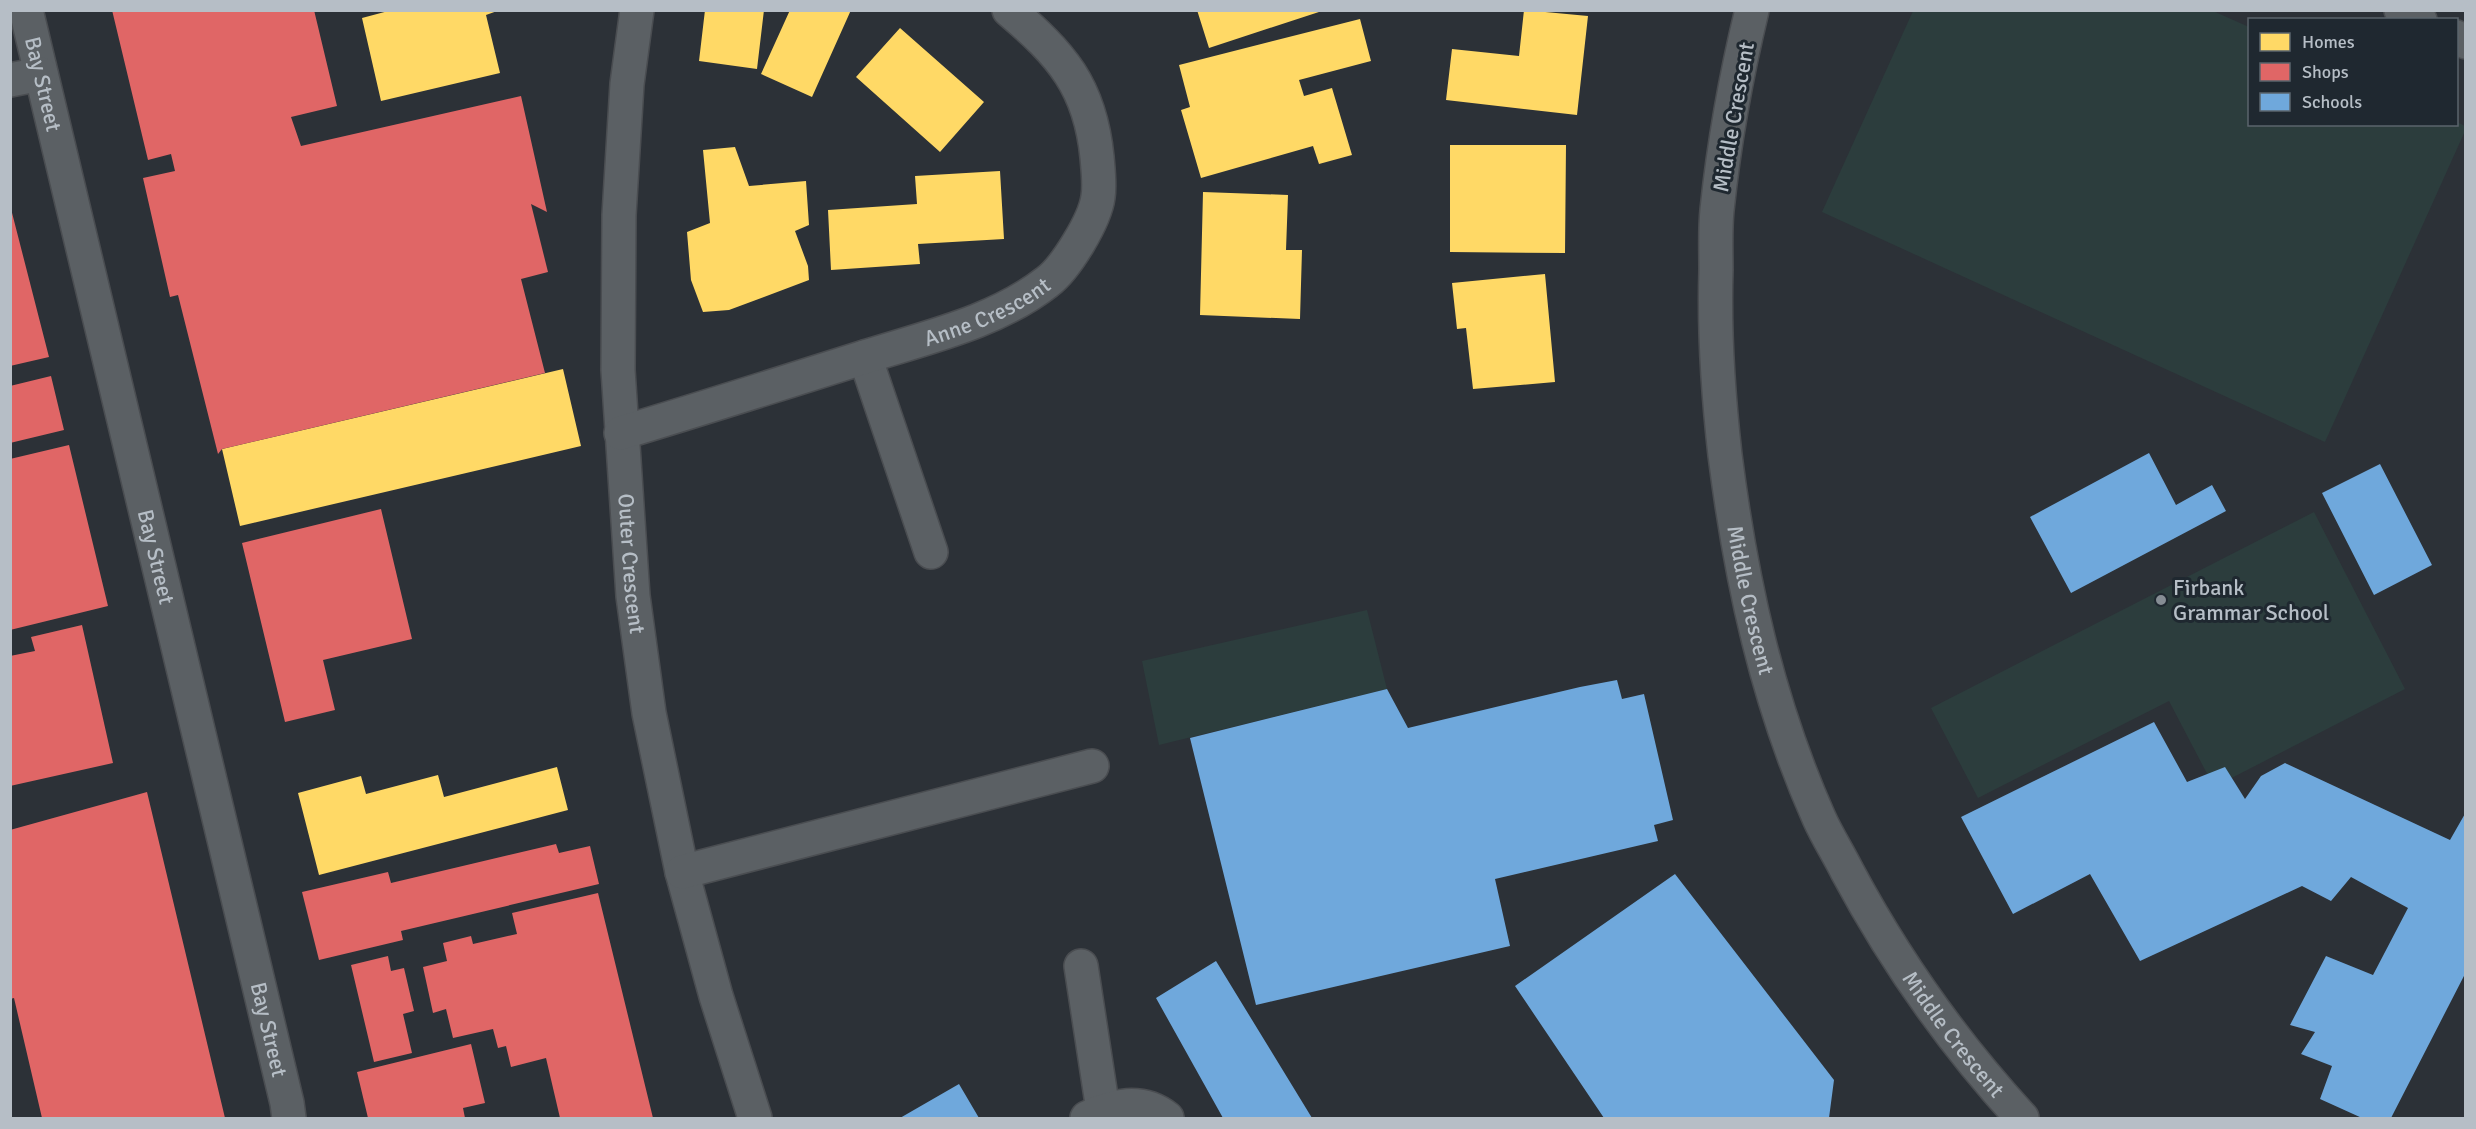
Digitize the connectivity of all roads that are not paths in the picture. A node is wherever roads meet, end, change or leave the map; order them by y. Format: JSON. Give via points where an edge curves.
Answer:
{"nodes":[{"id":1,"x":26,"y":10,"type":"edge"},
{"id":2,"x":637,"y":10,"type":"edge"},
{"id":3,"x":1009,"y":10,"type":"edge"},
{"id":4,"x":1752,"y":10,"type":"edge"},
{"id":5,"x":2401,"y":10,"type":"edge"},
{"id":6,"x":2416,"y":18,"type":"edge"},
{"id":7,"x":26,"y":77,"type":"edge"},
{"id":8,"x":865,"y":357,"type":"junction"},
{"id":9,"x":621,"y":433,"type":"junction"},
{"id":10,"x":931,"y":552,"type":"dead end"},
{"id":11,"x":1092,"y":766,"type":"dead end"},
{"id":12,"x":682,"y":872,"type":"junction"},
{"id":13,"x":1081,"y":966,"type":"dead end"},
{"id":14,"x":290,"y":1113,"type":"edge"},
{"id":15,"x":756,"y":1113,"type":"edge"},
{"id":16,"x":1095,"y":1114,"type":"edge"},
{"id":17,"x":1167,"y":1119,"type":"edge"},
{"id":18,"x":2022,"y":1119,"type":"edge"}],
"edges":[{"from":1,"to":7,"type":"street","name":"Bay Street"},
{"from":2,"to":9,"type":"street","name":"Outer Crescent","via":[[627,84],[619,215]]},
{"from":3,"to":8,"type":"street","name":"Anne Crescent","via":[[1043,38],[1064,63],[1085,100],[1095,134],[1098,198],[1073,252],[1049,281],[1016,302],[963,326]]},
{"from":4,"to":18,"type":"street","name":"Middle Crescent","via":[[1730,109],[1717,213],[1714,324],[1719,406],[1734,521],[1757,640],[1784,730],[1820,819],[1870,914],[1922,997]]},
{"from":5,"to":6,"type":"street"},
{"from":7,"to":14,"type":"street","name":"Bay Street"},
{"from":8,"to":9,"type":"street","name":"Anne Crescent"},
{"from":8,"to":10,"type":"street"},
{"from":9,"to":12,"type":"street","name":"Outer Crescent","via":[[633,596],[649,713]]},
{"from":11,"to":12,"type":"street"},
{"from":12,"to":15,"type":"street","name":"Outer Crescent","via":[[716,996]]},
{"from":13,"to":16,"type":"street"},
{"from":16,"to":17,"type":"street","via":[[1123,1105],[1142,1107]]}]}
